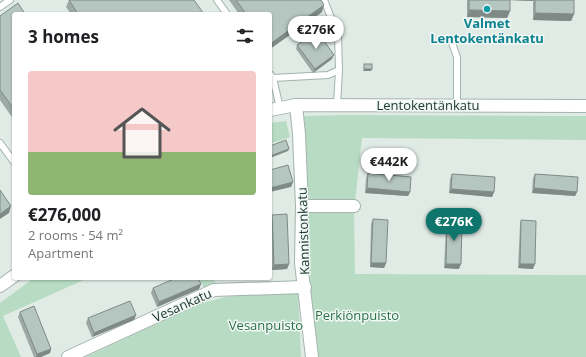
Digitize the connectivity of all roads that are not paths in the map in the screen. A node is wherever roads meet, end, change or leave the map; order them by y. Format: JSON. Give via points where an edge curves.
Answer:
{"nodes":[{"id":1,"x":10,"y":0,"type":"edge"},
{"id":2,"x":217,"y":0,"type":"edge"},
{"id":3,"x":324,"y":0,"type":"edge"},
{"id":4,"x":0,"y":7,"type":"edge"},
{"id":5,"x":226,"y":12,"type":"edge"},
{"id":6,"x":452,"y":43,"type":"dead end"},
{"id":7,"x":339,"y":70,"type":"junction"},
{"id":8,"x":272,"y":76,"type":"edge"},
{"id":9,"x":296,"y":105,"type":"junction"},
{"id":10,"x":337,"y":105,"type":"junction"},
{"id":11,"x":457,"y":106,"type":"junction"},
{"id":12,"x":586,"y":106,"type":"edge"},
{"id":13,"x":275,"y":109,"type":"edge"},
{"id":14,"x":0,"y":143,"type":"edge"},
{"id":15,"x":12,"y":159,"type":"edge"},
{"id":16,"x":302,"y":206,"type":"junction"},
{"id":17,"x":354,"y":206,"type":"dead end"},
{"id":18,"x":12,"y":277,"type":"edge"},
{"id":19,"x":0,"y":286,"type":"edge"},
{"id":20,"x":305,"y":286,"type":"junction"},
{"id":21,"x":68,"y":357,"type":"edge"},
{"id":22,"x":312,"y":357,"type":"edge"}],
"edges":[{"from":1,"to":4,"type":"lane"},
{"from":2,"to":5,"type":"lane"},
{"from":3,"to":7,"type":"lane","via":[[338,35]]},
{"from":6,"to":11,"type":"lane","via":[[457,57]]},
{"from":7,"to":8,"type":"lane","via":[[328,75]]},
{"from":7,"to":10,"type":"lane"},
{"from":8,"to":13,"type":"lane"},
{"from":9,"to":10,"type":"street","name":"Lentokentänkatu"},
{"from":9,"to":13,"type":"street","name":"Lentokentänkatu"},
{"from":9,"to":16,"type":"street","name":"Kannistonkatu"},
{"from":10,"to":11,"type":"street","name":"Lentokentänkatu"},
{"from":11,"to":12,"type":"street","name":"Lentokentänkatu"},
{"from":14,"to":15,"type":"lane"},
{"from":16,"to":17,"type":"street"},
{"from":16,"to":20,"type":"street","name":"Kannistonkatu","via":[[301,262]]},
{"from":18,"to":19,"type":"street"},
{"from":20,"to":21,"type":"street","name":"Vesankatu","via":[[214,290]]},
{"from":20,"to":22,"type":"street","name":"Kannistonkatu"}]}
